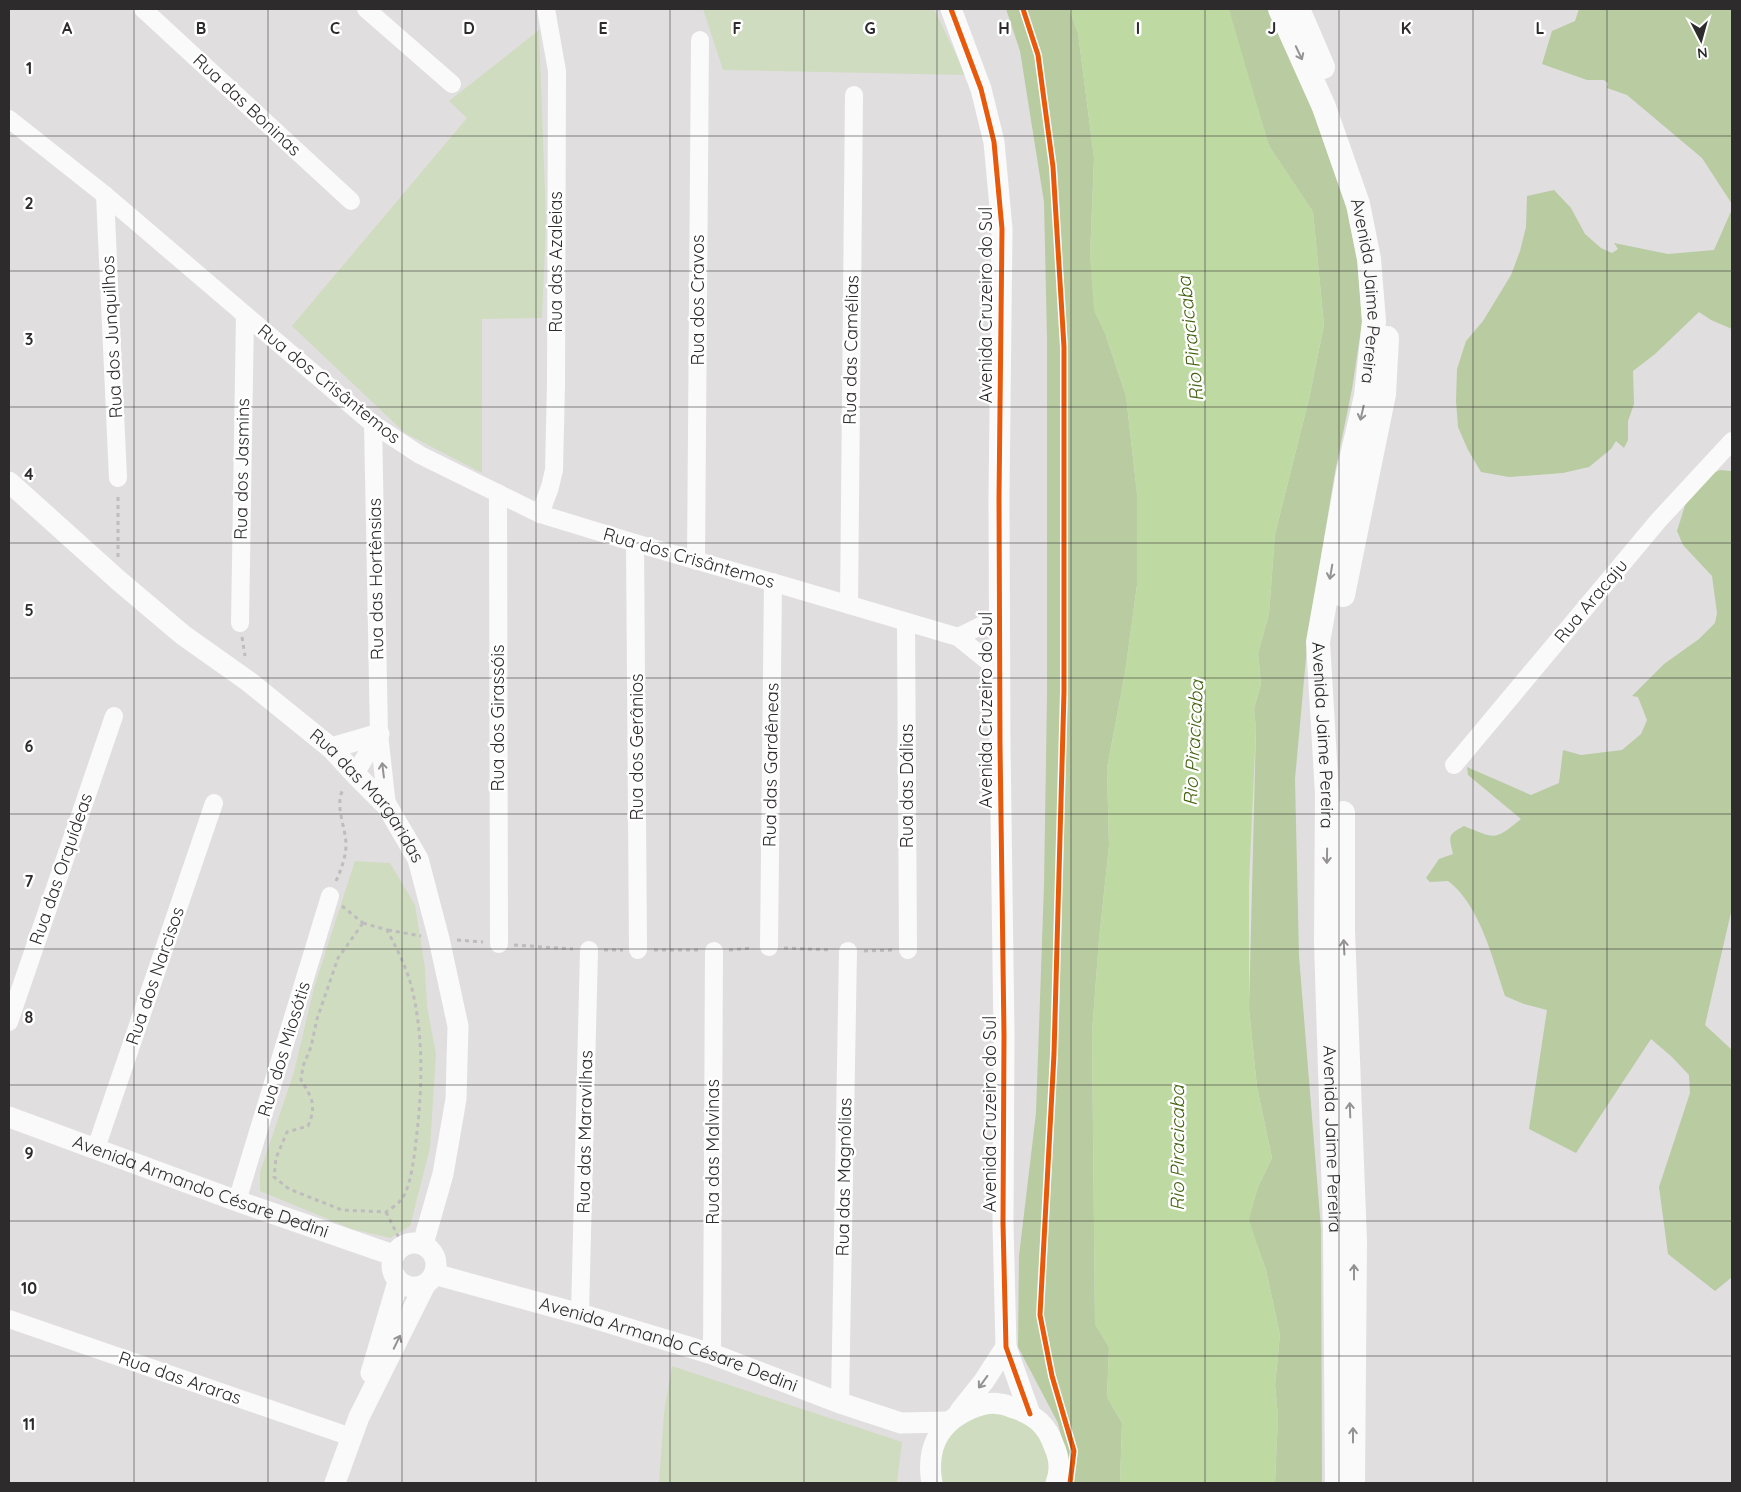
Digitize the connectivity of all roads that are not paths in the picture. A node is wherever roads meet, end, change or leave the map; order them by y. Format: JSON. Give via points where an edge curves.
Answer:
{"nodes":[{"id":1,"x":143,"y":9,"type":"edge"},
{"id":2,"x":366,"y":9,"type":"edge"},
{"id":3,"x":546,"y":9,"type":"edge"},
{"id":4,"x":950,"y":9,"type":"edge"},
{"id":5,"x":1280,"y":9,"type":"edge"},
{"id":6,"x":1298,"y":9,"type":"edge"},
{"id":7,"x":700,"y":40,"type":"dead end"},
{"id":8,"x":452,"y":84,"type":"dead end"},
{"id":9,"x":854,"y":96,"type":"dead end"},
{"id":10,"x":9,"y":119,"type":"edge"},
{"id":11,"x":106,"y":195,"type":"junction"},
{"id":12,"x":351,"y":201,"type":"dead end"},
{"id":13,"x":245,"y":315,"type":"junction"},
{"id":14,"x":373,"y":424,"type":"junction"},
{"id":15,"x":1732,"y":441,"type":"edge"},
{"id":16,"x":118,"y":478,"type":"road end"},
{"id":17,"x":9,"y":482,"type":"edge"},
{"id":18,"x":498,"y":493,"type":"junction"},
{"id":19,"x":540,"y":514,"type":"junction"},
{"id":20,"x":635,"y":543,"type":"junction"},
{"id":21,"x":696,"y":561,"type":"junction"},
{"id":22,"x":773,"y":582,"type":"junction"},
{"id":23,"x":849,"y":605,"type":"junction"},
{"id":24,"x":999,"y":617,"type":"junction"},
{"id":25,"x":906,"y":622,"type":"junction"},
{"id":26,"x":240,"y":623,"type":"road end"},
{"id":27,"x":958,"y":637,"type":"junction"},
{"id":28,"x":1000,"y":671,"type":"junction"},
{"id":29,"x":114,"y":716,"type":"dead end"},
{"id":30,"x":378,"y":734,"type":"junction"},
{"id":31,"x":332,"y":748,"type":"junction"},
{"id":32,"x":1454,"y":765,"type":"dead end"},
{"id":33,"x":355,"y":774,"type":"junction"},
{"id":34,"x":214,"y":803,"type":"dead end"},
{"id":35,"x":387,"y":806,"type":"junction"},
{"id":36,"x":330,"y":896,"type":"road end"},
{"id":37,"x":499,"y":944,"type":"dead end"},
{"id":38,"x":769,"y":947,"type":"dead end"},
{"id":39,"x":589,"y":950,"type":"dead end"},
{"id":40,"x":638,"y":950,"type":"dead end"},
{"id":41,"x":714,"y":950,"type":"dead end"},
{"id":42,"x":908,"y":950,"type":"dead end"},
{"id":43,"x":848,"y":951,"type":"dead end"},
{"id":44,"x":9,"y":1022,"type":"edge"},
{"id":45,"x":9,"y":1117,"type":"edge"},
{"id":46,"x":96,"y":1148,"type":"junction"},
{"id":47,"x":237,"y":1201,"type":"junction"},
{"id":48,"x":406,"y":1248,"type":"junction"},
{"id":49,"x":430,"y":1280,"type":"junction"},
{"id":50,"x":398,"y":1282,"type":"junction"},
{"id":51,"x":580,"y":1314,"type":"junction"},
{"id":52,"x":9,"y":1319,"type":"edge"},
{"id":53,"x":1006,"y":1347,"type":"junction"},
{"id":54,"x":712,"y":1354,"type":"junction"},
{"id":55,"x":840,"y":1403,"type":"junction"},
{"id":56,"x":1030,"y":1414,"type":"junction"},
{"id":57,"x":359,"y":1417,"type":"junction"},
{"id":58,"x":953,"y":1418,"type":"junction"},
{"id":59,"x":901,"y":1423,"type":"junction"},
{"id":60,"x":351,"y":1437,"type":"junction"},
{"id":61,"x":932,"y":1450,"type":"junction"},
{"id":62,"x":335,"y":1483,"type":"edge"},
{"id":63,"x":932,"y":1483,"type":"edge"},
{"id":64,"x":1056,"y":1483,"type":"edge"},
{"id":65,"x":1337,"y":1483,"type":"edge"},
{"id":66,"x":1353,"y":1483,"type":"edge"}],
"edges":[{"from":1,"to":12,"type":"street","name":"Rua das Boninas"},
{"from":2,"to":8,"type":"street"},
{"from":3,"to":19,"type":"street","name":"Rua das Azaleias","via":[[557,71],[556,374],[554,470]]},
{"from":4,"to":24,"type":"street","name":"Avenida Cruzeiro do Sul","via":[[981,89],[994,142],[1002,229]]},
{"from":5,"to":65,"type":"main road","name":"Avenida Jaime Pereira","one_way":true,"via":[[1324,107],[1358,204],[1374,321],[1366,396],[1348,473],[1318,642],[1327,794],[1326,942]]},
{"from":66,"to":6,"type":"main road","name":"Avenida Jaime Pereira","one_way":true,"via":[[1355,1241],[1343,931],[1343,800],[1333,640],[1384,394],[1388,325],[1383,260],[1372,197],[1338,102]]},
{"from":7,"to":21,"type":"street","name":"Rua dos Cravos"},
{"from":9,"to":23,"type":"street","name":"Rua das Camélias"},
{"from":10,"to":11,"type":"street","name":"Rua dos Crisântemos"},
{"from":11,"to":13,"type":"street","name":"Rua dos Crisântemos"},
{"from":11,"to":16,"type":"street","name":"Rua dos Junquilhos"},
{"from":13,"to":14,"type":"street","name":"Rua dos Crisântemos"},
{"from":13,"to":26,"type":"street","name":"Rua dos Jasmins"},
{"from":14,"to":18,"type":"street","name":"Rua dos Crisântemos","via":[[420,455]]},
{"from":14,"to":30,"type":"street","name":"Rua das Hortênsias"},
{"from":15,"to":32,"type":"street","name":"Rua Aracaju","via":[[1658,521]]},
{"from":17,"to":31,"type":"street","name":"Rua das Margaridas","via":[[184,635]]},
{"from":18,"to":19,"type":"street","name":"Rua dos Crisântemos"},
{"from":18,"to":37,"type":"street","name":"Rua dos Girassóis"},
{"from":19,"to":20,"type":"street","name":"Rua dos Crisântemos"},
{"from":20,"to":21,"type":"street","name":"Rua dos Crisântemos"},
{"from":20,"to":40,"type":"street","name":"Rua dos Gerânios"},
{"from":21,"to":22,"type":"street","name":"Rua dos Crisântemos"},
{"from":22,"to":23,"type":"street","name":"Rua dos Crisântemos"},
{"from":22,"to":38,"type":"street","name":"Rua das Gardêneas"},
{"from":23,"to":25,"type":"street","name":"Rua dos Crisântemos"},
{"from":24,"to":27,"type":"street"},
{"from":24,"to":28,"type":"street","name":"Avenida Cruzeiro do Sul"},
{"from":25,"to":27,"type":"street","name":"Rua dos Crisântemos"},
{"from":25,"to":42,"type":"street","name":"Rua das Dálias"},
{"from":27,"to":28,"type":"street","name":"Rua dos Crisântemos"},
{"from":28,"to":53,"type":"street","name":"Avenida Cruzeiro do Sul"},
{"from":29,"to":44,"type":"street","name":"Rua das Orquídeas"},
{"from":30,"to":31,"type":"street"},
{"from":30,"to":33,"type":"street"},
{"from":35,"to":30,"type":"street","name":"Rua das Hortênsias","one_way":true},
{"from":31,"to":33,"type":"street","name":"Rua das Margaridas"},
{"from":33,"to":35,"type":"street","name":"Rua das Margaridas"},
{"from":34,"to":46,"type":"street","name":"Rua dos Narcisos"},
{"from":35,"to":48,"type":"street","name":"Rua das Margaridas","via":[[418,859],[458,1026],[456,1099],[444,1174]]},
{"from":36,"to":47,"type":"street","name":"Rua dos Miosótis"},
{"from":39,"to":51,"type":"street","name":"Rua das Maravilhas"},
{"from":41,"to":54,"type":"street","name":"Rua das Malvinas"},
{"from":43,"to":55,"type":"street","name":"Rua das Magnólias"},
{"from":45,"to":46,"type":"street","name":"Avenida Armando Césare Dedini"},
{"from":46,"to":47,"type":"street","name":"Avenida Armando Césare Dedini"},
{"from":47,"to":48,"type":"street","name":"Avenida Armando Césare Dedini"},
{"from":48,"to":49,"type":"street","via":[[434,1254],[436,1261]]},
{"from":48,"to":50,"type":"street","via":[[391,1269]]},
{"from":49,"to":50,"type":"street","via":[[411,1288]]},
{"from":49,"to":51,"type":"street","name":"Avenida Armando Césare Dedini"},
{"from":57,"to":49,"type":"street","one_way":true},
{"from":50,"to":57,"type":"street"},
{"from":51,"to":54,"type":"street","name":"Avenida Armando Césare Dedini"},
{"from":52,"to":60,"type":"street","name":"Rua das Araras"},
{"from":53,"to":56,"type":"street","name":"Avenida Cruzeiro do Sul"},
{"from":53,"to":58,"type":"street","one_way":true,"via":[[984,1381]]},
{"from":54,"to":55,"type":"street","name":"Avenida Armando Césare Dedini"},
{"from":55,"to":59,"type":"street","name":"Avenida Armando Césare Dedini"},
{"from":56,"to":58,"type":"street","via":[[999,1403],[979,1405]]},
{"from":56,"to":64,"type":"street","via":[[1051,1436],[1058,1456]]},
{"from":57,"to":60,"type":"street"},
{"from":58,"to":59,"type":"street","name":"Avenida Armando Césare Dedini"},
{"from":58,"to":61,"type":"street","via":[[940,1433]]},
{"from":59,"to":61,"type":"street","name":"Avenida Armando Césare Dedini"},
{"from":60,"to":62,"type":"street"},
{"from":61,"to":63,"type":"street","via":[[929,1469]]}]}
